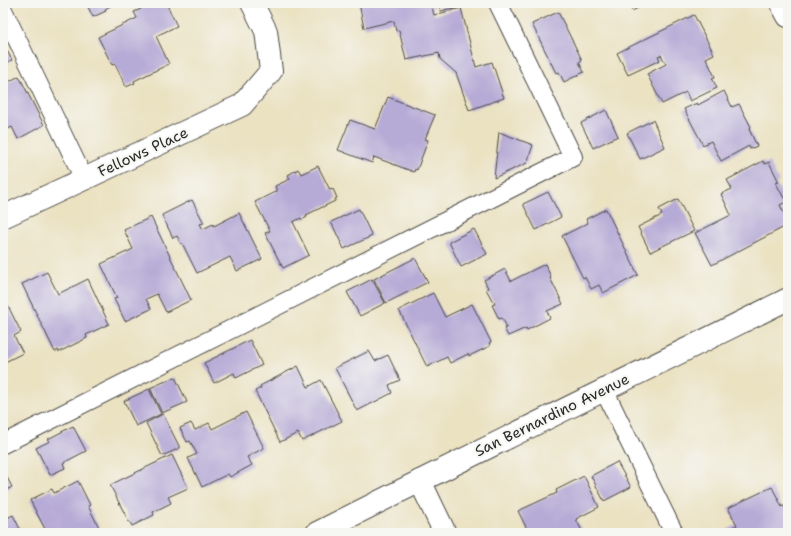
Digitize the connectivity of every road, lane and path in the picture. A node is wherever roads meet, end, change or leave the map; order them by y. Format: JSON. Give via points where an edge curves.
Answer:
{"nodes":[{"id":1,"x":252,"y":3,"type":"edge"},
{"id":2,"x":498,"y":3,"type":"edge"},
{"id":3,"x":781,"y":3,"type":"edge"},
{"id":4,"x":3,"y":10,"type":"edge"},
{"id":5,"x":788,"y":16,"type":"edge"},
{"id":6,"x":84,"y":179,"type":"junction"},
{"id":7,"x":3,"y":217,"type":"edge"},
{"id":8,"x":788,"y":299,"type":"edge"},
{"id":9,"x":604,"y":390,"type":"junction"},
{"id":10,"x":3,"y":444,"type":"edge"},
{"id":11,"x":420,"y":481,"type":"junction"},
{"id":12,"x":317,"y":533,"type":"edge"},
{"id":13,"x":445,"y":533,"type":"edge"},
{"id":14,"x":674,"y":533,"type":"edge"}],
"edges":[{"from":1,"to":6,"type":"main road","name":"Fellows Place","via":[[266,31],[270,71],[242,105]]},
{"from":2,"to":10,"type":"lane","via":[[574,157]]},
{"from":3,"to":5,"type":"main road"},
{"from":4,"to":6,"type":"lane"},
{"from":6,"to":7,"type":"main road","name":"Fellows Place"},
{"from":8,"to":9,"type":"main road","name":"San Bernardino Avenue"},
{"from":9,"to":11,"type":"main road","name":"San Bernardino Avenue"},
{"from":9,"to":14,"type":"lane"},
{"from":11,"to":12,"type":"main road","name":"San Bernardino Avenue"},
{"from":11,"to":13,"type":"main road"}]}
